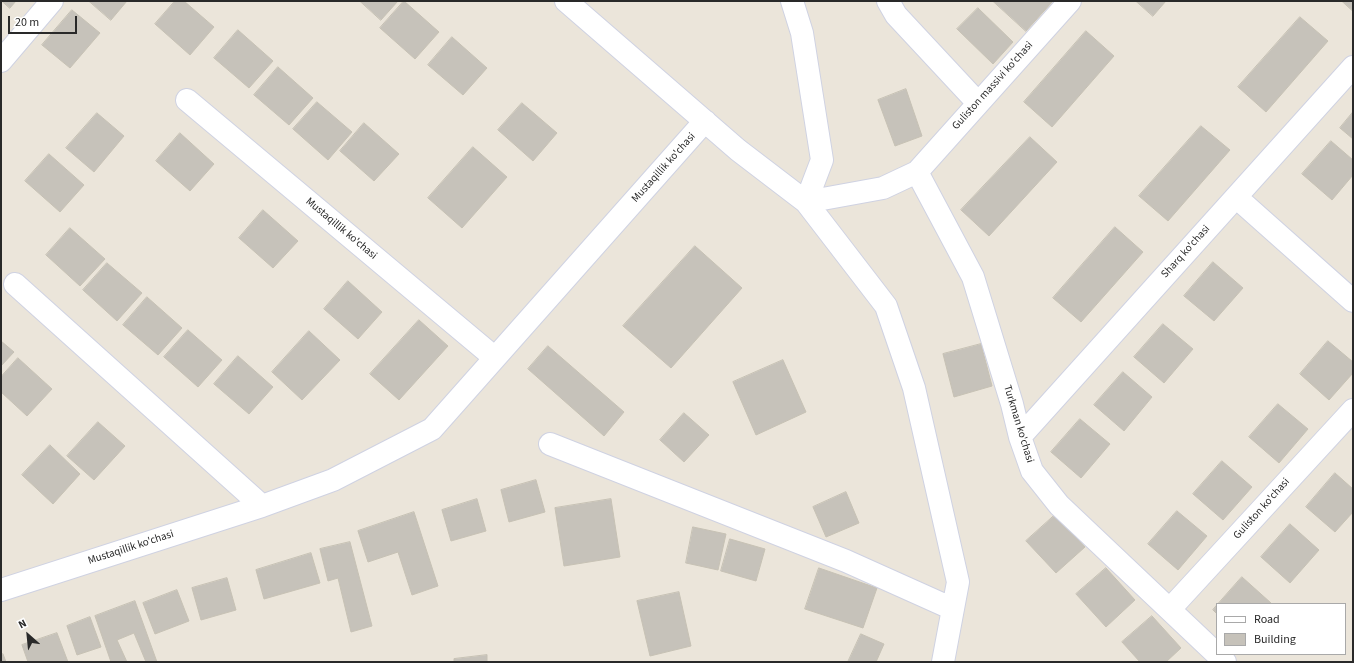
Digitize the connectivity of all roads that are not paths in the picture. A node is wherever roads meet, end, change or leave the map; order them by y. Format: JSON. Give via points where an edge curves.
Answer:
{"nodes":[{"id":1,"x":52,"y":1,"type":"edge"},
{"id":2,"x":566,"y":1,"type":"edge"},
{"id":3,"x":792,"y":1,"type":"edge"},
{"id":4,"x":888,"y":1,"type":"edge"},
{"id":5,"x":1070,"y":1,"type":"edge"},
{"id":6,"x":1,"y":61,"type":"edge"},
{"id":7,"x":1353,"y":67,"type":"edge"},
{"id":8,"x":187,"y":100,"type":"dead end"},
{"id":9,"x":978,"y":103,"type":"junction"},
{"id":10,"x":705,"y":121,"type":"junction"},
{"id":11,"x":917,"y":172,"type":"junction"},
{"id":12,"x":1236,"y":197,"type":"junction"},
{"id":13,"x":806,"y":202,"type":"junction"},
{"id":14,"x":15,"y":284,"type":"dead end"},
{"id":15,"x":1353,"y":301,"type":"edge"},
{"id":16,"x":495,"y":358,"type":"junction"},
{"id":17,"x":1353,"y":410,"type":"edge"},
{"id":18,"x":1020,"y":437,"type":"junction"},
{"id":19,"x":550,"y":444,"type":"dead end"},
{"id":20,"x":262,"y":506,"type":"junction"},
{"id":21,"x":1,"y":590,"type":"edge"},
{"id":22,"x":953,"y":609,"type":"junction"},
{"id":23,"x":1170,"y":609,"type":"junction"},
{"id":24,"x":1216,"y":654,"type":"edge"},
{"id":25,"x":943,"y":662,"type":"edge"}],
"edges":[{"from":1,"to":6,"type":"street"},
{"from":2,"to":10,"type":"street"},
{"from":3,"to":13,"type":"street","via":[[802,33],[822,160]]},
{"from":4,"to":9,"type":"street","via":[[896,15]]},
{"from":5,"to":9,"type":"street","name":"Guliston massivi ko'chasi"},
{"from":7,"to":12,"type":"street","name":"Sharq ko'chasi"},
{"from":8,"to":16,"type":"street","name":"Mustaqillik ko'chasi"},
{"from":9,"to":11,"type":"street","name":"Guliston massivi ko'chasi"},
{"from":10,"to":13,"type":"street"},
{"from":10,"to":16,"type":"street","name":"Mustaqillik ko'chasi"},
{"from":11,"to":13,"type":"street","via":[[883,188]]},
{"from":11,"to":18,"type":"street","name":"Turkman ko'chasi","via":[[973,277]]},
{"from":12,"to":15,"type":"street"},
{"from":12,"to":18,"type":"street","name":"Sharq ko'chasi"},
{"from":13,"to":22,"type":"street","via":[[886,306],[914,388],[958,582]]},
{"from":14,"to":20,"type":"street"},
{"from":16,"to":20,"type":"street","name":"Mustaqillik ko'chasi","via":[[432,429],[333,480]]},
{"from":17,"to":23,"type":"street","name":"Guliston ko'chasi"},
{"from":18,"to":23,"type":"street","name":"Turkman ko'chasi","via":[[1032,471],[1059,505]]},
{"from":19,"to":22,"type":"street","via":[[846,561]]},
{"from":20,"to":21,"type":"street","name":"Mustaqillik ko'chasi"},
{"from":22,"to":25,"type":"street"},
{"from":23,"to":24,"type":"street","name":"Turkman ko'chasi"}]}
